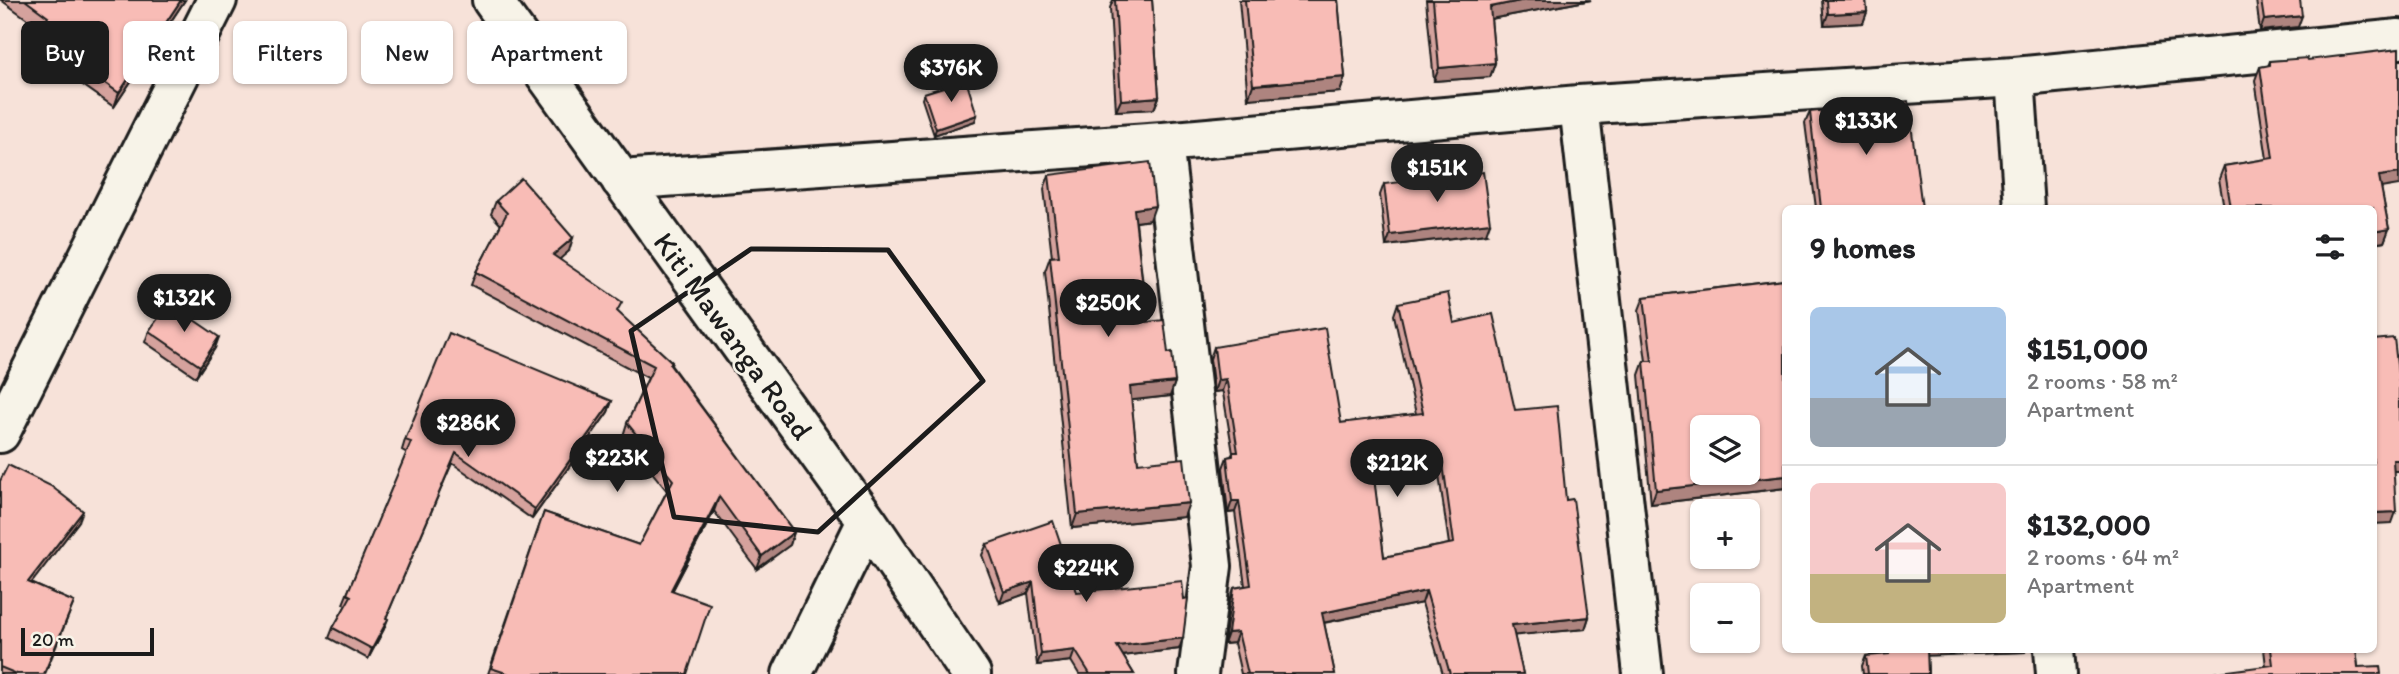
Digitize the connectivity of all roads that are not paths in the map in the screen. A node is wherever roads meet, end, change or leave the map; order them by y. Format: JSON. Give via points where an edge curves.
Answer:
{"nodes":[{"id":1,"x":217,"y":0,"type":"edge"},
{"id":2,"x":492,"y":0,"type":"edge"},
{"id":3,"x":2399,"y":39,"type":"edge"},
{"id":4,"x":2015,"y":77,"type":"junction"},
{"id":5,"x":1579,"y":105,"type":"junction"},
{"id":6,"x":1163,"y":142,"type":"junction"},
{"id":7,"x":621,"y":180,"type":"junction"},
{"id":8,"x":2024,"y":205,"type":"edge"},
{"id":9,"x":0,"y":433,"type":"edge"},
{"id":10,"x":867,"y":521,"type":"junction"},
{"id":11,"x":2054,"y":653,"type":"edge"},
{"id":12,"x":792,"y":674,"type":"edge"},
{"id":13,"x":971,"y":674,"type":"edge"},
{"id":14,"x":1198,"y":674,"type":"edge"},
{"id":15,"x":1643,"y":674,"type":"edge"},
{"id":16,"x":2056,"y":674,"type":"edge"}],
"edges":[{"from":1,"to":9,"type":"street"},
{"from":2,"to":7,"type":"street","name":"Kiti Mawanga Road"},
{"from":3,"to":4,"type":"street"},
{"from":4,"to":5,"type":"street"},
{"from":4,"to":8,"type":"street"},
{"from":5,"to":6,"type":"street"},
{"from":5,"to":15,"type":"street"},
{"from":6,"to":7,"type":"street"},
{"from":6,"to":14,"type":"street","via":[[1212,566]]},
{"from":7,"to":10,"type":"street","name":"Kiti Mawanga Road"},
{"from":10,"to":12,"type":"street"},
{"from":10,"to":13,"type":"street","name":"Kiti Mawanga Road"},
{"from":11,"to":16,"type":"street"}]}
